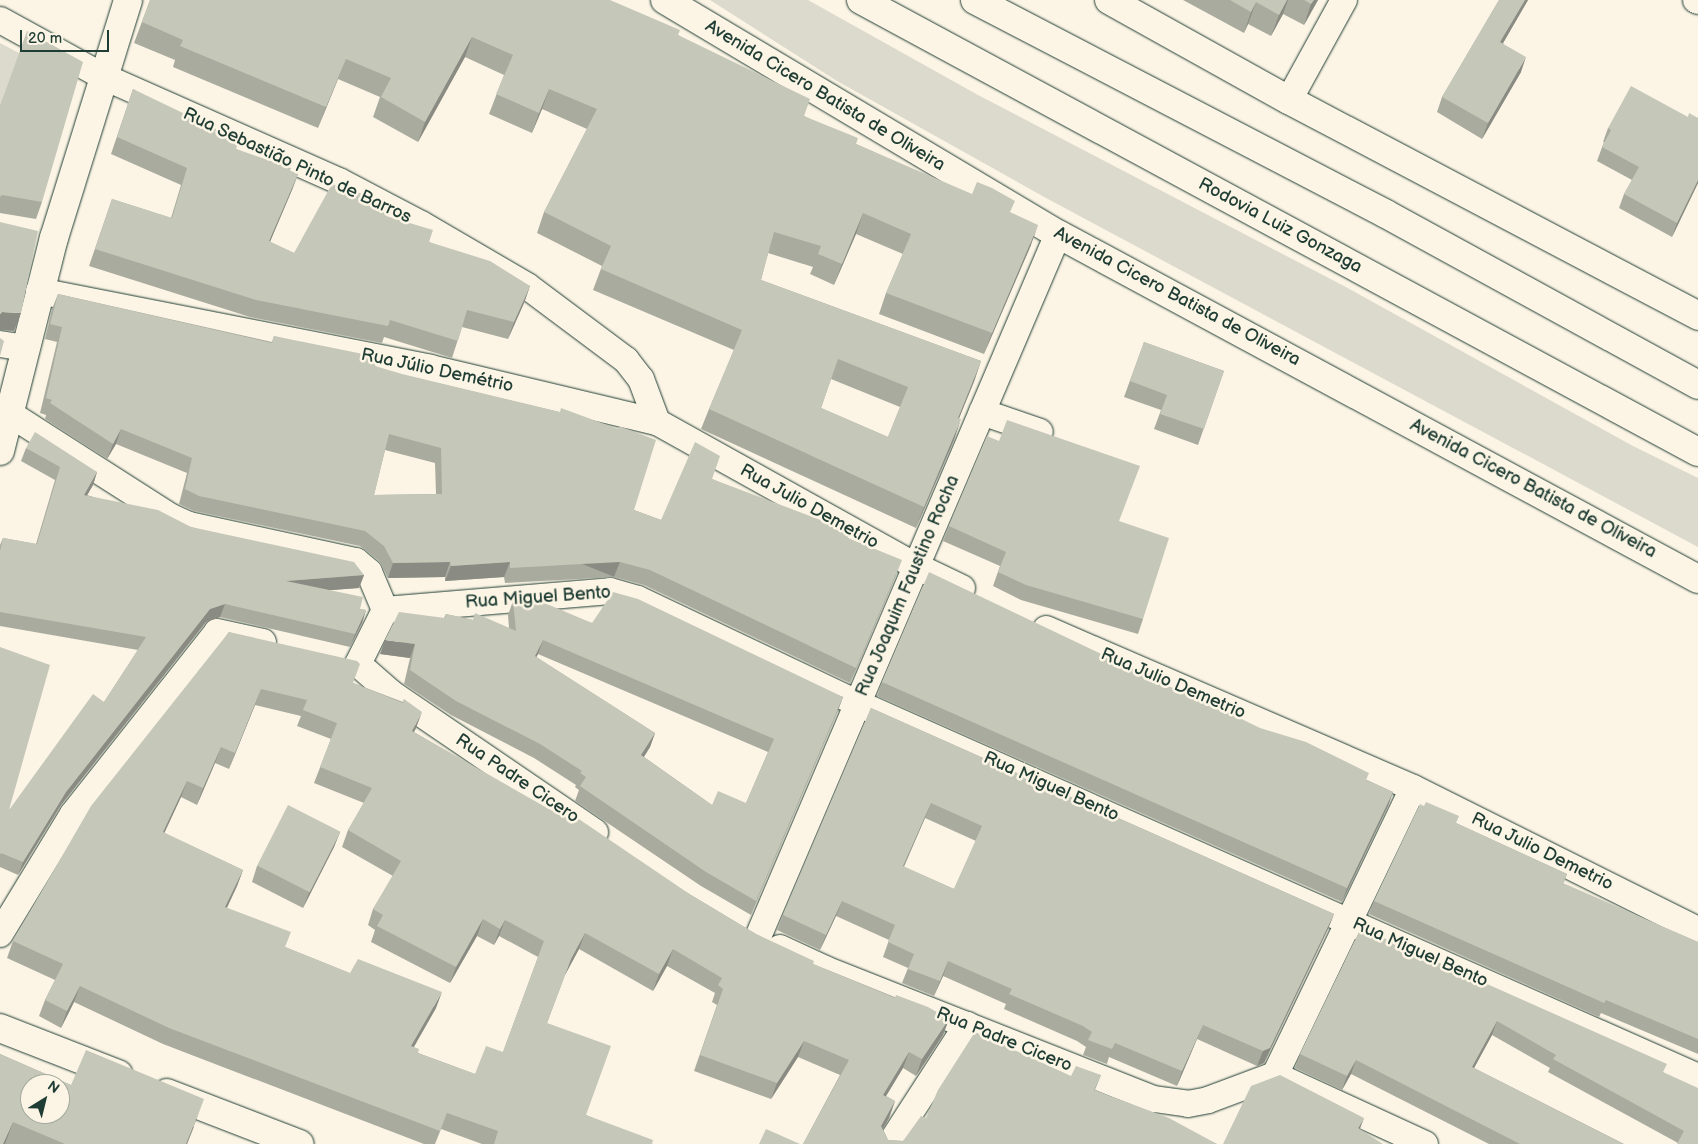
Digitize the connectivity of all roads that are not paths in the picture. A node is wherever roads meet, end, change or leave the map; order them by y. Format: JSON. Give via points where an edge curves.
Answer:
{"nodes":[{"id":1,"x":128,"y":0,"type":"edge"},
{"id":2,"x":665,"y":0,"type":"edge"},
{"id":3,"x":861,"y":0,"type":"edge"},
{"id":4,"x":975,"y":0,"type":"edge"},
{"id":5,"x":1109,"y":0,"type":"edge"},
{"id":6,"x":1344,"y":0,"type":"edge"},
{"id":7,"x":0,"y":20,"type":"edge"},
{"id":8,"x":104,"y":77,"type":"junction"},
{"id":9,"x":1288,"y":100,"type":"junction"},
{"id":10,"x":27,"y":232,"type":"edge"},
{"id":11,"x":1058,"y":234,"type":"junction"},
{"id":12,"x":54,"y":238,"type":"junction"},
{"id":13,"x":39,"y":291,"type":"junction"},
{"id":14,"x":1698,"y":316,"type":"edge"},
{"id":15,"x":12,"y":346,"type":"edge"},
{"id":16,"x":1698,"y":386,"type":"edge"},
{"id":17,"x":982,"y":412,"type":"junction"},
{"id":18,"x":10,"y":414,"type":"junction"},
{"id":19,"x":657,"y":422,"type":"junction"},
{"id":20,"x":1065,"y":441,"type":"edge"},
{"id":21,"x":0,"y":451,"type":"edge"},
{"id":22,"x":1698,"y":452,"type":"edge"},
{"id":23,"x":916,"y":566,"type":"junction"},
{"id":24,"x":1698,"y":579,"type":"edge"},
{"id":25,"x":984,"y":599,"type":"edge"},
{"id":26,"x":385,"y":610,"type":"junction"},
{"id":27,"x":1027,"y":620,"type":"edge"},
{"id":28,"x":283,"y":647,"type":"edge"},
{"id":29,"x":330,"y":658,"type":"edge"},
{"id":30,"x":358,"y":664,"type":"junction"},
{"id":31,"x":859,"y":704,"type":"junction"},
{"id":32,"x":1413,"y":788,"type":"junction"},
{"id":33,"x":617,"y":847,"type":"edge"},
{"id":34,"x":1348,"y":920,"type":"junction"},
{"id":35,"x":734,"y":923,"type":"edge"},
{"id":36,"x":1698,"y":930,"type":"edge"},
{"id":37,"x":0,"y":934,"type":"edge"},
{"id":38,"x":758,"y":937,"type":"junction"},
{"id":39,"x":967,"y":1025,"type":"junction"},
{"id":40,"x":0,"y":1028,"type":"edge"},
{"id":41,"x":1275,"y":1074,"type":"junction"},
{"id":42,"x":1698,"y":1077,"type":"edge"},
{"id":43,"x":299,"y":1144,"type":"edge"},
{"id":44,"x":890,"y":1144,"type":"edge"},
{"id":45,"x":1424,"y":1144,"type":"edge"}],
"edges":[{"from":1,"to":8,"type":"main road"},
{"from":2,"to":11,"type":"main road","name":"Avenida Cicero Batista de Oliveira"},
{"from":3,"to":22,"type":"main road","name":"Rodovia Luiz Gonzaga"},
{"from":4,"to":16,"type":"main road","via":[[1386,214]]},
{"from":5,"to":9,"type":"main road"},
{"from":6,"to":9,"type":"street"},
{"from":7,"to":8,"type":"street","name":"Rua Sebastião Pinto de Barros"},
{"from":8,"to":12,"type":"main road"},
{"from":8,"to":19,"type":"street","name":"Rua Sebastião Pinto de Barros","via":[[339,181],[527,286],[626,360],[641,379]]},
{"from":9,"to":14,"type":"main road"},
{"from":10,"to":12,"type":"street"},
{"from":11,"to":17,"type":"street","name":"Rua Joaquim Faustino Rocha","via":[[988,372]]},
{"from":11,"to":24,"type":"main road","name":"Avenida Cicero Batista de Oliveira"},
{"from":12,"to":13,"type":"main road"},
{"from":13,"to":15,"type":"main road"},
{"from":13,"to":19,"type":"street","name":"Rua Júlio Demétrio","via":[[430,368]]},
{"from":15,"to":18,"type":"main road"},
{"from":17,"to":20,"type":"street"},
{"from":17,"to":23,"type":"street","name":"Rua Joaquim Faustino Rocha"},
{"from":18,"to":21,"type":"main road"},
{"from":18,"to":26,"type":"street","via":[[155,508],[189,525],[356,561],[369,572]]},
{"from":19,"to":23,"type":"street","name":"Rua Julio Demetrio"},
{"from":23,"to":25,"type":"street","name":"Rua Julio Demetrio"},
{"from":23,"to":31,"type":"street","name":"Rua Joaquim Faustino Rocha"},
{"from":26,"to":30,"type":"street"},
{"from":26,"to":31,"type":"street","name":"Rua Miguel Bento","via":[[610,591],[623,594]]},
{"from":27,"to":32,"type":"street","name":"Rua Julio Demetrio"},
{"from":28,"to":37,"type":"street","via":[[217,632],[73,814]]},
{"from":29,"to":30,"type":"street"},
{"from":30,"to":33,"type":"street","name":"Rua Padre Cicero","via":[[391,693]]},
{"from":31,"to":34,"type":"street","name":"Rua Miguel Bento"},
{"from":31,"to":38,"type":"street","name":"Rua Joaquim Faustino Rocha"},
{"from":32,"to":34,"type":"street"},
{"from":32,"to":36,"type":"street","name":"Rua Julio Demetrio"},
{"from":34,"to":41,"type":"street"},
{"from":34,"to":42,"type":"street","name":"Rua Miguel Bento"},
{"from":35,"to":38,"type":"street","name":"Rua Padre Cicero"},
{"from":38,"to":39,"type":"street","name":"Rua Padre Cicero","via":[[825,969]]},
{"from":39,"to":41,"type":"street","name":"Rua Padre Cicero","via":[[1165,1102],[1188,1104],[1208,1100]]},
{"from":39,"to":44,"type":"street"},
{"from":40,"to":43,"type":"main road"},
{"from":41,"to":45,"type":"street"}]}
